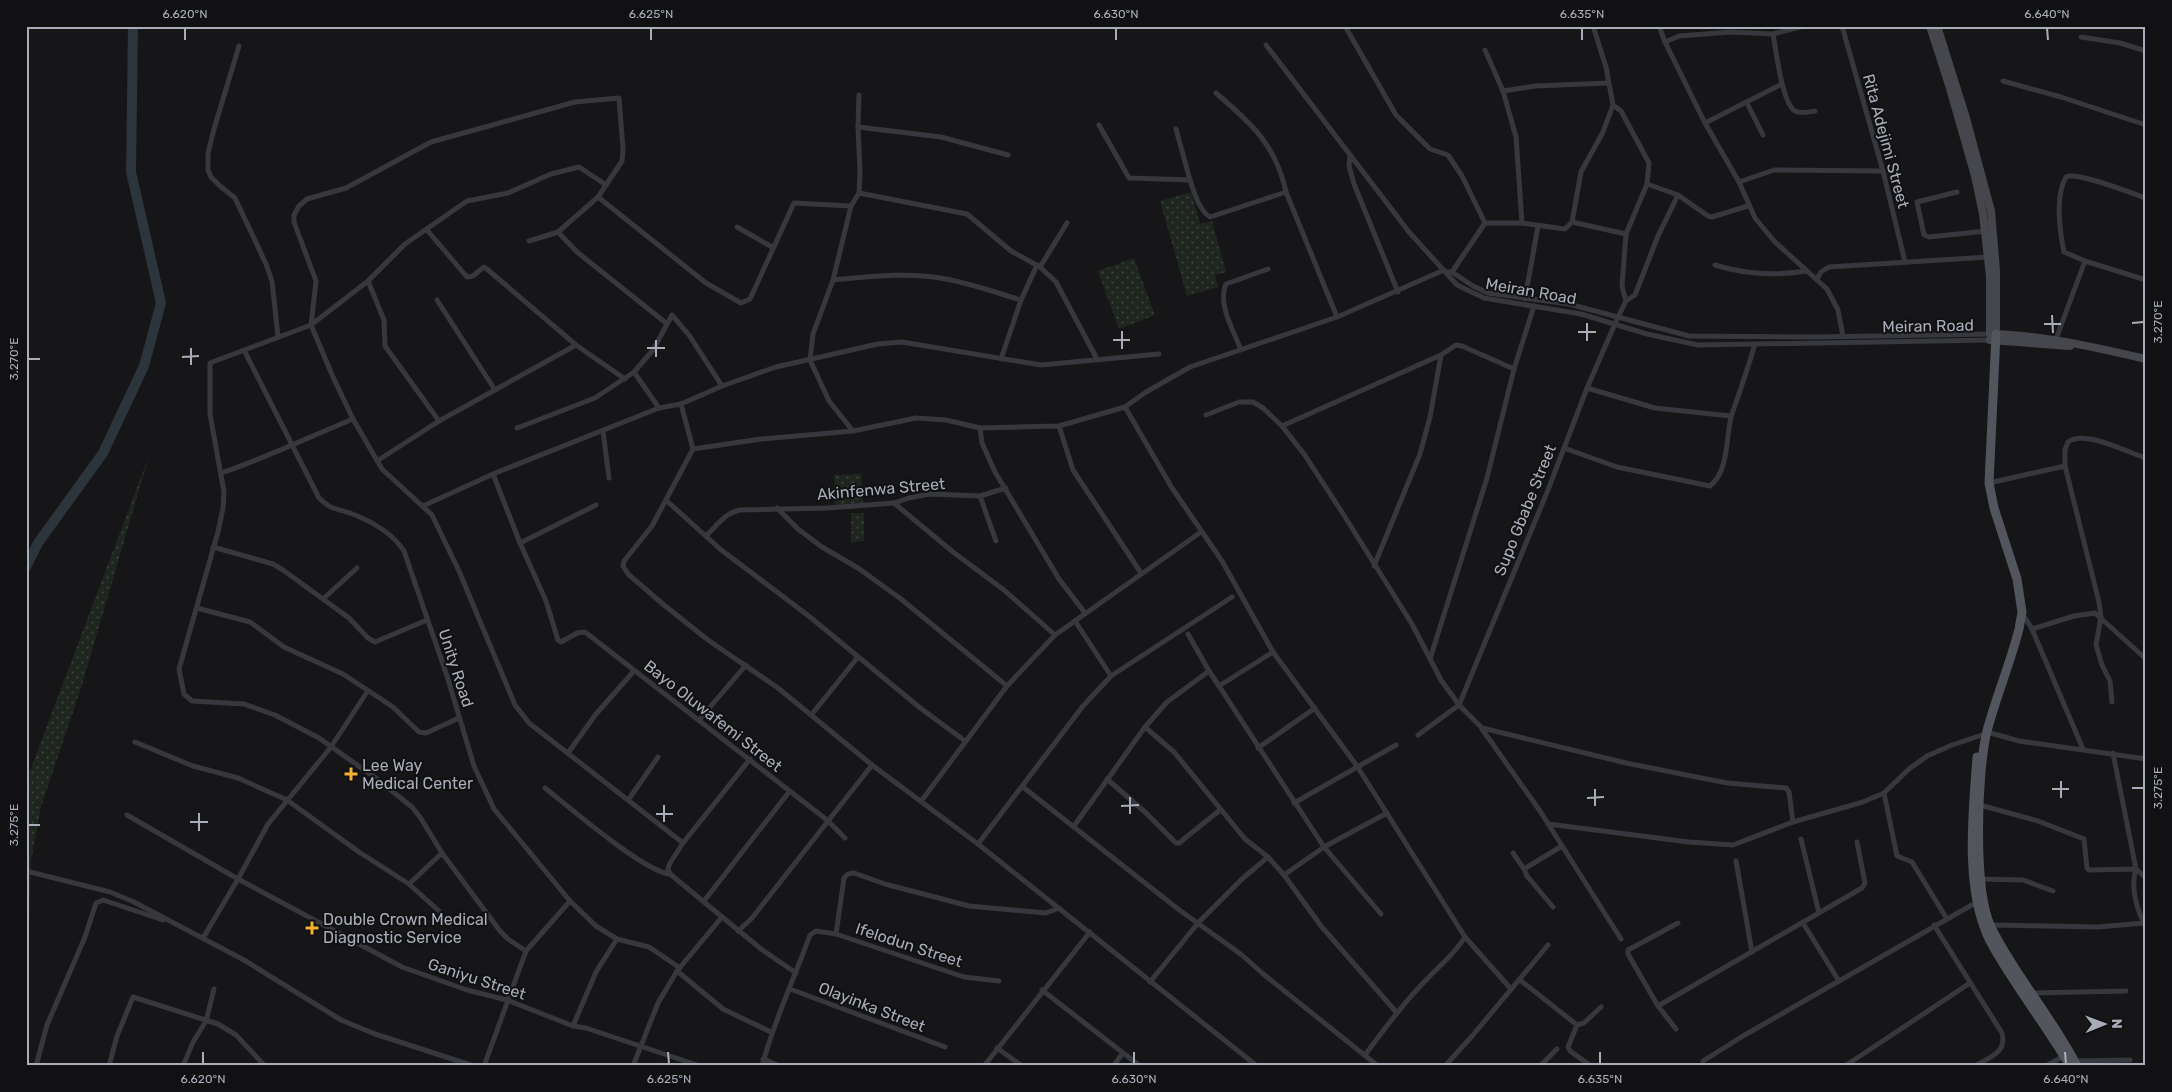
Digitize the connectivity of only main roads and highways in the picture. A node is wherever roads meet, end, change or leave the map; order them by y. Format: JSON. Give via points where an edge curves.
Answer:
{"nodes":[{"id":1,"x":1930,"y":26,"type":"edge"},
{"id":2,"x":1937,"y":26,"type":"edge"},
{"id":3,"x":1993,"y":337,"type":"junction"},
{"id":4,"x":2029,"y":339,"type":"junction"},
{"id":5,"x":2146,"y":359,"type":"edge"},
{"id":6,"x":2146,"y":363,"type":"edge"},
{"id":7,"x":1984,"y":734,"type":"junction"},
{"id":8,"x":2029,"y":994,"type":"junction"},
{"id":9,"x":2074,"y":1064,"type":"edge"}],
"edges":[{"from":1,"to":3,"type":"main road","via":[[1975,176],[1989,257]]},
{"from":2,"to":3,"type":"main road","via":[[1991,211],[1996,270]]},
{"from":3,"to":4,"type":"main road","name":"Meiran Road"},
{"from":3,"to":7,"type":"main road","via":[[1985,489],[2015,592],[2017,616]]},
{"from":3,"to":7,"type":"main road","via":[[1989,483],[2017,579],[2022,612],[2015,647]]},
{"from":4,"to":5,"type":"main road","name":"Meiran Road","via":[[2090,345]]},
{"from":4,"to":6,"type":"main road","name":"Meiran Road"},
{"from":7,"to":8,"type":"main road","via":[[1980,805],[1980,879],[1984,903],[1990,925]]},
{"from":7,"to":8,"type":"main road","via":[[1978,755],[1973,814],[1977,902],[1990,940]]},
{"from":8,"to":9,"type":"main road"},
{"from":8,"to":9,"type":"main road","via":[[2064,1056]]}]}
